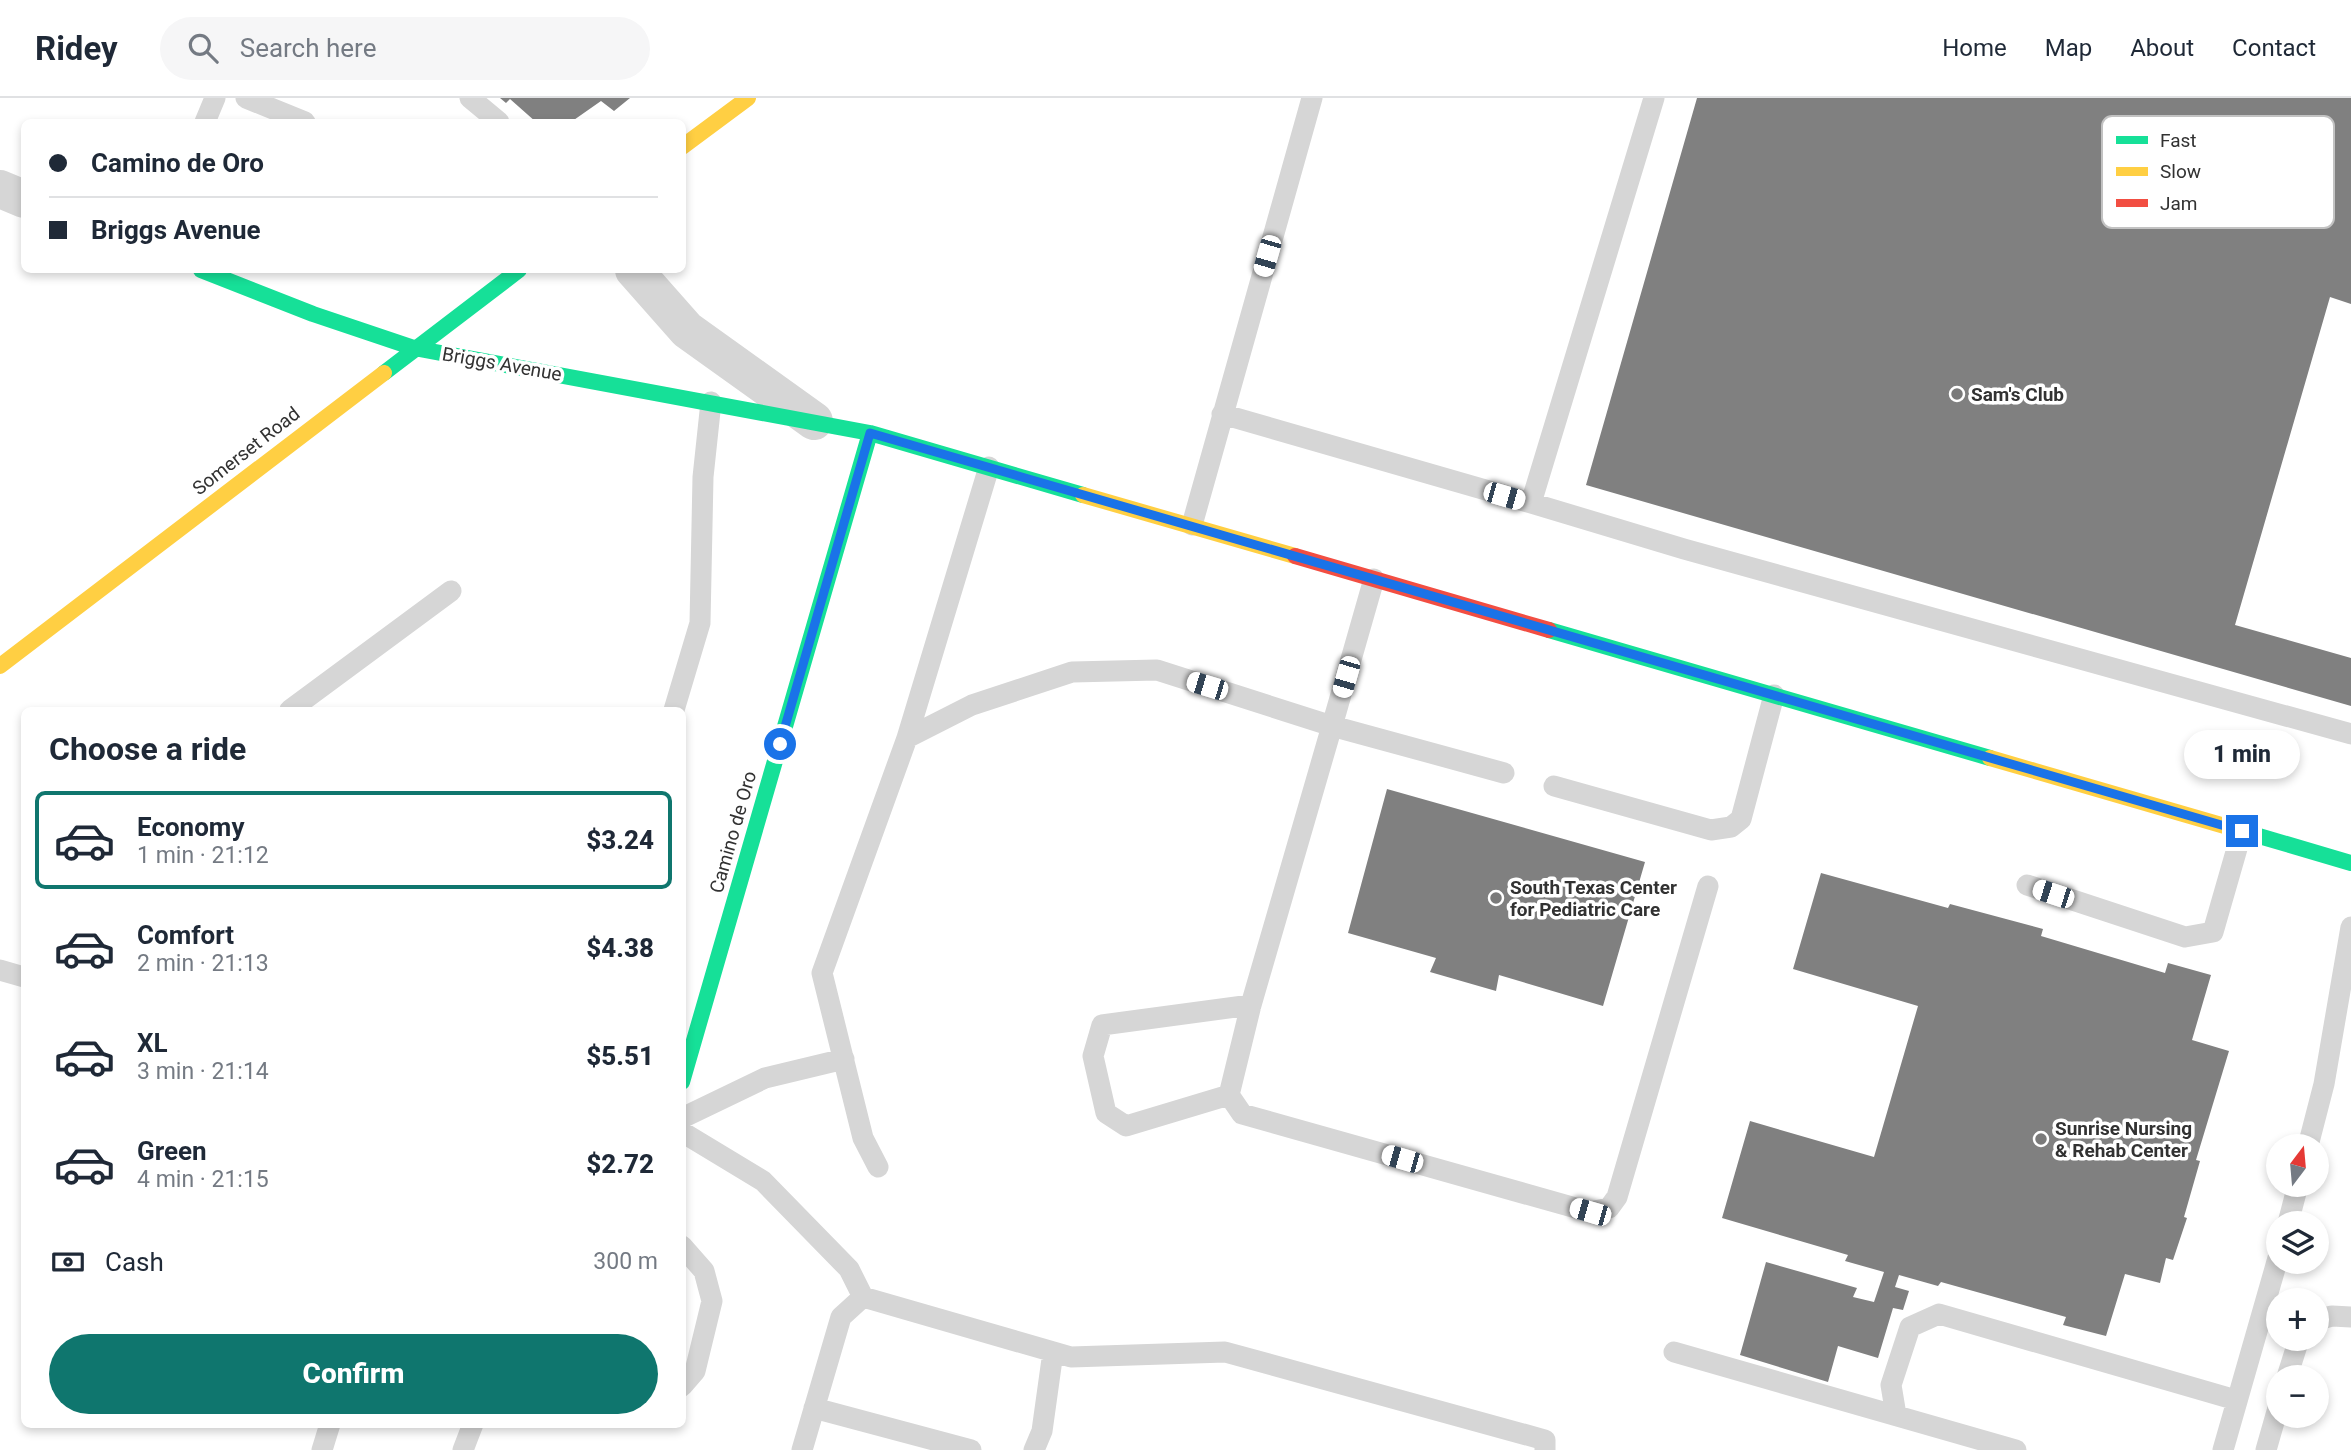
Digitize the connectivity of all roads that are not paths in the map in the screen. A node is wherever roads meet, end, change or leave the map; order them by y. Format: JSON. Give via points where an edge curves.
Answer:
{"nodes":[{"id":1,"x":215,"y":98,"type":"edge"},
{"id":2,"x":246,"y":98,"type":"edge"},
{"id":3,"x":470,"y":98,"type":"edge"},
{"id":4,"x":748,"y":98,"type":"edge"},
{"id":5,"x":1312,"y":98,"type":"edge"},
{"id":6,"x":1654,"y":98,"type":"edge"},
{"id":7,"x":280,"y":104,"type":"edge"},
{"id":8,"x":206,"y":119,"type":"edge"},
{"id":9,"x":301,"y":119,"type":"edge"},
{"id":10,"x":495,"y":119,"type":"edge"},
{"id":11,"x":686,"y":144,"type":"edge"},
{"id":12,"x":0,"y":189,"type":"edge"},
{"id":13,"x":21,"y":198,"type":"edge"},
{"id":14,"x":209,"y":273,"type":"edge"},
{"id":15,"x":515,"y":273,"type":"edge"},
{"id":16,"x":637,"y":273,"type":"edge"},
{"id":17,"x":414,"y":348,"type":"junction"},
{"id":18,"x":711,"y":402,"type":"junction"},
{"id":19,"x":1222,"y":414,"type":"junction"},
{"id":20,"x":814,"y":421,"type":"junction"},
{"id":21,"x":870,"y":433,"type":"junction"},
{"id":22,"x":989,"y":467,"type":"junction"},
{"id":23,"x":1531,"y":503,"type":"junction"},
{"id":24,"x":1192,"y":525,"type":"junction"},
{"id":25,"x":1374,"y":579,"type":"junction"},
{"id":26,"x":451,"y":591,"type":"dead end"},
{"id":27,"x":0,"y":666,"type":"edge"},
{"id":28,"x":1774,"y":695,"type":"junction"},
{"id":29,"x":294,"y":707,"type":"edge"},
{"id":30,"x":675,"y":707,"type":"edge"},
{"id":31,"x":1332,"y":726,"type":"junction"},
{"id":32,"x":2351,"y":734,"type":"edge"},
{"id":33,"x":907,"y":738,"type":"junction"},
{"id":34,"x":1504,"y":773,"type":"dead end"},
{"id":35,"x":1553,"y":786,"type":"dead end"},
{"id":36,"x":2242,"y":831,"type":"junction"},
{"id":37,"x":2351,"y":863,"type":"edge"},
{"id":38,"x":2027,"y":885,"type":"dead end"},
{"id":39,"x":1708,"y":886,"type":"dead end"},
{"id":40,"x":2351,"y":927,"type":"edge"},
{"id":41,"x":0,"y":970,"type":"edge"},
{"id":42,"x":21,"y":976,"type":"edge"},
{"id":43,"x":1251,"y":1005,"type":"junction"},
{"id":44,"x":844,"y":1059,"type":"junction"},
{"id":45,"x":686,"y":1068,"type":"edge"},
{"id":46,"x":1229,"y":1096,"type":"junction"},
{"id":47,"x":686,"y":1116,"type":"edge"},
{"id":48,"x":686,"y":1134,"type":"edge"},
{"id":49,"x":2311,"y":1134,"type":"edge"},
{"id":50,"x":878,"y":1167,"type":"dead end"},
{"id":51,"x":686,"y":1251,"type":"edge"},
{"id":52,"x":2273,"y":1274,"type":"edge"},
{"id":53,"x":863,"y":1297,"type":"junction"},
{"id":54,"x":2351,"y":1317,"type":"edge"},
{"id":55,"x":2329,"y":1318,"type":"edge"},
{"id":56,"x":1053,"y":1352,"type":"junction"},
{"id":57,"x":1674,"y":1352,"type":"dead end"},
{"id":58,"x":686,"y":1381,"type":"edge"},
{"id":59,"x":2236,"y":1400,"type":"junction"},
{"id":60,"x":814,"y":1408,"type":"junction"},
{"id":61,"x":1895,"y":1415,"type":"junction"},
{"id":62,"x":329,"y":1428,"type":"edge"},
{"id":63,"x":471,"y":1428,"type":"edge"},
{"id":64,"x":2272,"y":1428,"type":"edge"},
{"id":65,"x":323,"y":1450,"type":"edge"},
{"id":66,"x":463,"y":1450,"type":"edge"},
{"id":67,"x":802,"y":1450,"type":"edge"},
{"id":68,"x":971,"y":1450,"type":"edge"},
{"id":69,"x":1034,"y":1450,"type":"edge"},
{"id":70,"x":1545,"y":1450,"type":"edge"},
{"id":71,"x":2016,"y":1450,"type":"edge"},
{"id":72,"x":2223,"y":1450,"type":"edge"},
{"id":73,"x":2266,"y":1450,"type":"edge"}],
"edges":[{"from":1,"to":8,"type":"lane"},
{"from":2,"to":7,"type":"lane"},
{"from":3,"to":10,"type":"lane"},
{"from":4,"to":11,"type":"street"},
{"from":5,"to":19,"type":"lane"},
{"from":6,"to":23,"type":"lane"},
{"from":7,"to":9,"type":"lane"},
{"from":12,"to":13,"type":"street"},
{"from":14,"to":17,"type":"street","name":"Briggs Avenue"},
{"from":15,"to":17,"type":"street","name":"Somerset Road"},
{"from":16,"to":20,"type":"street","name":"Briggs Avenue","via":[[687,330]]},
{"from":17,"to":18,"type":"street","name":"Briggs Avenue"},
{"from":17,"to":27,"type":"street","name":"Somerset Road"},
{"from":18,"to":20,"type":"street","name":"Briggs Avenue"},
{"from":18,"to":30,"type":"lane","via":[[700,623]]},
{"from":19,"to":23,"type":"lane"},
{"from":19,"to":24,"type":"lane"},
{"from":20,"to":21,"type":"street","name":"Briggs Avenue"},
{"from":21,"to":22,"type":"street","name":"Briggs Avenue"},
{"from":21,"to":45,"type":"street","name":"Camino de Oro"},
{"from":22,"to":24,"type":"street","name":"Briggs Avenue"},
{"from":22,"to":33,"type":"lane"},
{"from":23,"to":32,"type":"lane"},
{"from":24,"to":25,"type":"street","name":"Briggs Avenue"},
{"from":25,"to":28,"type":"street","name":"Briggs Avenue"},
{"from":25,"to":31,"type":"lane"},
{"from":26,"to":29,"type":"lane"},
{"from":28,"to":35,"type":"lane","via":[[1741,820],[1731,827],[1711,830]]},
{"from":28,"to":36,"type":"street","name":"Briggs Avenue"},
{"from":31,"to":33,"type":"lane","via":[[1157,670],[1072,672],[972,705]]},
{"from":31,"to":34,"type":"lane"},
{"from":31,"to":43,"type":"lane"},
{"from":33,"to":44,"type":"lane","via":[[822,973]]},
{"from":36,"to":37,"type":"street","name":"Briggs Avenue"},
{"from":36,"to":38,"type":"lane","via":[[2213,932],[2185,937]]},
{"from":39,"to":46,"type":"lane","via":[[1617,1197],[1609,1208],[1590,1212],[1242,1114]]},
{"from":40,"to":49,"type":"lane"},
{"from":41,"to":42,"type":"lane"},
{"from":43,"to":46,"type":"lane"},
{"from":43,"to":46,"type":"lane","via":[[1102,1025],[1093,1056],[1106,1113],[1126,1126]]},
{"from":44,"to":47,"type":"lane","via":[[765,1078]]},
{"from":44,"to":50,"type":"lane","via":[[863,1138]]},
{"from":48,"to":53,"type":"lane","via":[[763,1181],[849,1269]]},
{"from":51,"to":58,"type":"lane","via":[[704,1271],[712,1301],[695,1371]]},
{"from":52,"to":59,"type":"lane"},
{"from":53,"to":56,"type":"lane"},
{"from":53,"to":60,"type":"lane","via":[[841,1317]]},
{"from":54,"to":55,"type":"lane"},
{"from":56,"to":69,"type":"lane","via":[[1042,1431]]},
{"from":56,"to":70,"type":"lane","via":[[1071,1357],[1225,1352],[1545,1440]]},
{"from":57,"to":61,"type":"lane"},
{"from":59,"to":61,"type":"lane","via":[[1939,1314],[1910,1326],[1891,1385]]},
{"from":59,"to":72,"type":"lane"},
{"from":60,"to":67,"type":"lane"},
{"from":60,"to":68,"type":"lane"},
{"from":61,"to":71,"type":"lane"},
{"from":62,"to":65,"type":"lane"},
{"from":63,"to":66,"type":"lane"},
{"from":64,"to":73,"type":"lane"}]}
